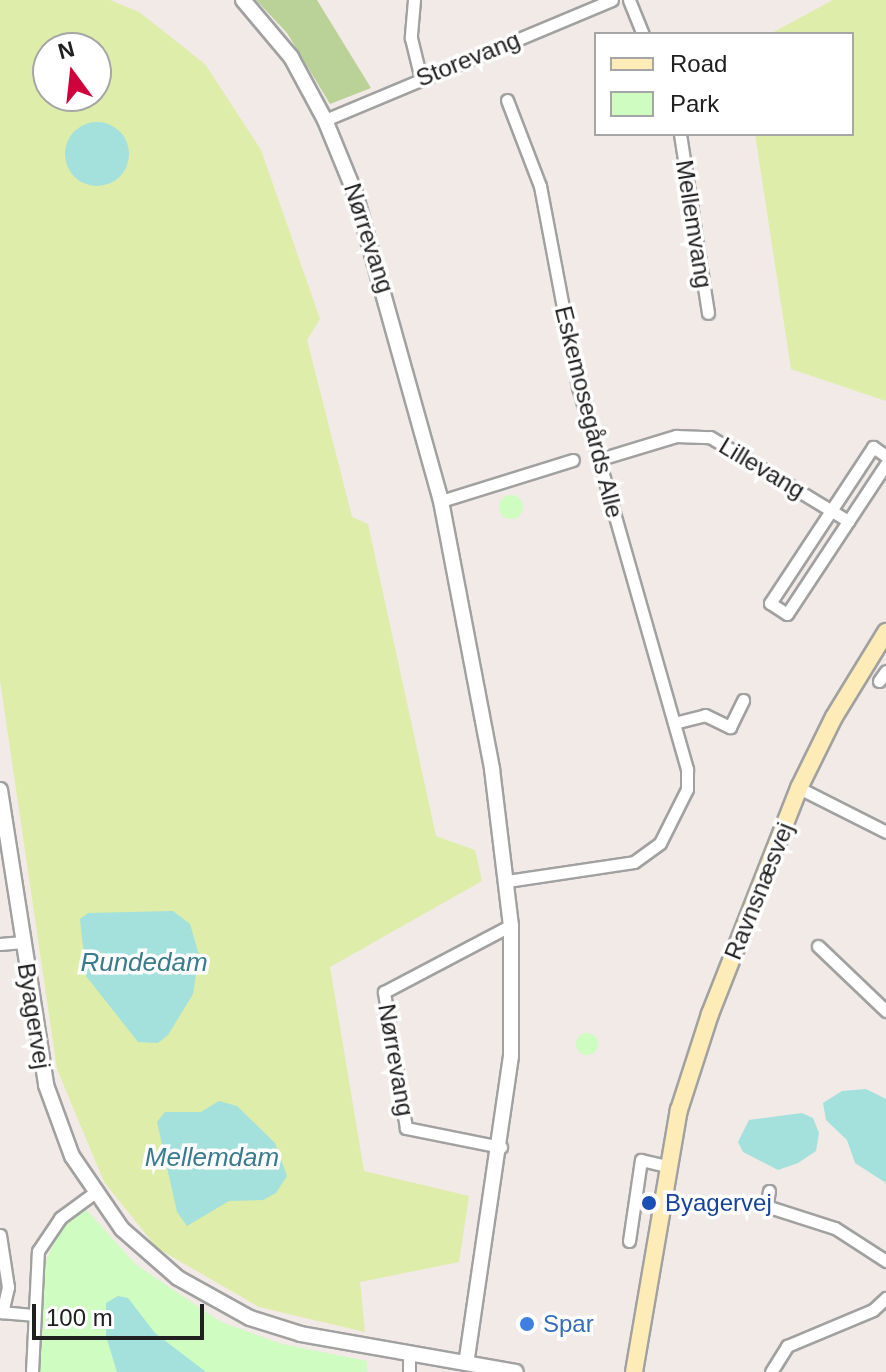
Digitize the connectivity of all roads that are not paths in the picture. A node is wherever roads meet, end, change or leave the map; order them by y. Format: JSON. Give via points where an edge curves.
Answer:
{"nodes":[{"id":1,"x":243,"y":0,"type":"edge"},
{"id":2,"x":414,"y":0,"type":"edge"},
{"id":3,"x":612,"y":0,"type":"edge"},
{"id":4,"x":629,"y":0,"type":"edge"},
{"id":5,"x":642,"y":32,"type":"edge"},
{"id":6,"x":421,"y":79,"type":"junction"},
{"id":7,"x":507,"y":100,"type":"dead end"},
{"id":8,"x":325,"y":120,"type":"junction"},
{"id":9,"x":680,"y":136,"type":"edge"},
{"id":10,"x":708,"y":313,"type":"dead end"},
{"id":11,"x":886,"y":456,"type":"edge"},
{"id":12,"x":573,"y":460,"type":"dead end"},
{"id":13,"x":597,"y":460,"type":"junction"},
{"id":14,"x":886,"y":464,"type":"edge"},
{"id":15,"x":441,"y":501,"type":"junction"},
{"id":16,"x":831,"y":510,"type":"junction"},
{"id":17,"x":848,"y":521,"type":"junction"},
{"id":18,"x":886,"y":632,"type":"edge"},
{"id":19,"x":743,"y":700,"type":"dead end"},
{"id":20,"x":674,"y":723,"type":"junction"},
{"id":21,"x":799,"y":788,"type":"junction"},
{"id":22,"x":0,"y":790,"type":"edge"},
{"id":23,"x":886,"y":832,"type":"edge"},
{"id":24,"x":507,"y":881,"type":"junction"},
{"id":25,"x":511,"y":925,"type":"junction"},
{"id":26,"x":23,"y":942,"type":"junction"},
{"id":27,"x":0,"y":944,"type":"edge"},
{"id":28,"x":818,"y":946,"type":"dead end"},
{"id":29,"x":886,"y":1011,"type":"edge"},
{"id":30,"x":501,"y":1147,"type":"junction"},
{"id":31,"x":668,"y":1166,"type":"junction"},
{"id":32,"x":769,"y":1191,"type":"dead end"},
{"id":33,"x":94,"y":1193,"type":"junction"},
{"id":34,"x":0,"y":1235,"type":"edge"},
{"id":35,"x":629,"y":1241,"type":"dead end"},
{"id":36,"x":886,"y":1261,"type":"edge"},
{"id":37,"x":886,"y":1298,"type":"edge"},
{"id":38,"x":1,"y":1312,"type":"edge"},
{"id":39,"x":33,"y":1315,"type":"junction"},
{"id":40,"x":409,"y":1353,"type":"junction"},
{"id":41,"x":466,"y":1363,"type":"junction"},
{"id":42,"x":32,"y":1372,"type":"edge"},
{"id":43,"x":409,"y":1372,"type":"edge"},
{"id":44,"x":516,"y":1372,"type":"edge"},
{"id":45,"x":634,"y":1372,"type":"edge"},
{"id":46,"x":771,"y":1372,"type":"edge"}],
"edges":[{"from":1,"to":8,"type":"street","name":"Nørrevang","via":[[291,57]]},
{"from":2,"to":6,"type":"street","via":[[411,38]]},
{"from":3,"to":6,"type":"street","name":"Storevang"},
{"from":4,"to":5,"type":"street"},
{"from":6,"to":8,"type":"street","name":"Storevang"},
{"from":7,"to":13,"type":"street","name":"Eskemosegårds Alle","via":[[540,186]]},
{"from":8,"to":15,"type":"street","name":"Nørrevang","via":[[390,303]]},
{"from":9,"to":10,"type":"street","name":"Mellemvang"},
{"from":11,"to":16,"type":"street","name":"Lillevang","via":[[873,447]]},
{"from":12,"to":15,"type":"street"},
{"from":13,"to":16,"type":"street","name":"Lillevang","via":[[676,436],[710,437]]},
{"from":13,"to":20,"type":"street","name":"Eskemosegårds Alle"},
{"from":14,"to":17,"type":"street","name":"Lillevang"},
{"from":15,"to":24,"type":"street","name":"Nørrevang","via":[[476,671]]},
{"from":16,"to":17,"type":"street","name":"Lillevang"},
{"from":16,"to":17,"type":"street","name":"Lillevang","via":[[770,603],[787,614]]},
{"from":18,"to":21,"type":"main road","name":"Ravnsnæsvej","via":[[834,717]]},
{"from":19,"to":20,"type":"street","via":[[730,727],[705,715]]},
{"from":20,"to":24,"type":"street","name":"Eskemosegårds Alle","via":[[687,789],[650,854],[634,862]]},
{"from":21,"to":23,"type":"street"},
{"from":21,"to":31,"type":"main road","name":"Ravnsnæsvej","via":[[710,1014],[679,1110]]},
{"from":22,"to":26,"type":"street","name":"Byagervej"},
{"from":24,"to":25,"type":"street","name":"Nørrevang"},
{"from":25,"to":30,"type":"street","name":"Nørrevang","via":[[512,1038]]},
{"from":25,"to":30,"type":"street","name":"Nørrevang","via":[[384,992],[406,1128]]},
{"from":26,"to":27,"type":"street","name":"Byagervej"},
{"from":26,"to":33,"type":"street","name":"Byagervej","via":[[46,1085],[72,1156]]},
{"from":28,"to":29,"type":"street"},
{"from":30,"to":41,"type":"street","name":"Nørrevang"},
{"from":31,"to":35,"type":"street","via":[[641,1160]]},
{"from":31,"to":45,"type":"main road","name":"Ravnsnæsvej"},
{"from":32,"to":36,"type":"street","via":[[766,1206],[835,1228]]},
{"from":33,"to":39,"type":"street","via":[[47,1234],[35,1271]]},
{"from":33,"to":40,"type":"street","name":"Byagervej","via":[[149,1256],[212,1299],[301,1334]]},
{"from":34,"to":38,"type":"street","via":[[8,1287]]},
{"from":37,"to":46,"type":"street","via":[[873,1310],[787,1346]]},
{"from":38,"to":39,"type":"street"},
{"from":39,"to":42,"type":"street"},
{"from":40,"to":41,"type":"street","name":"Byagervej"},
{"from":40,"to":43,"type":"street"},
{"from":41,"to":44,"type":"street","name":"Byagervej"}]}
